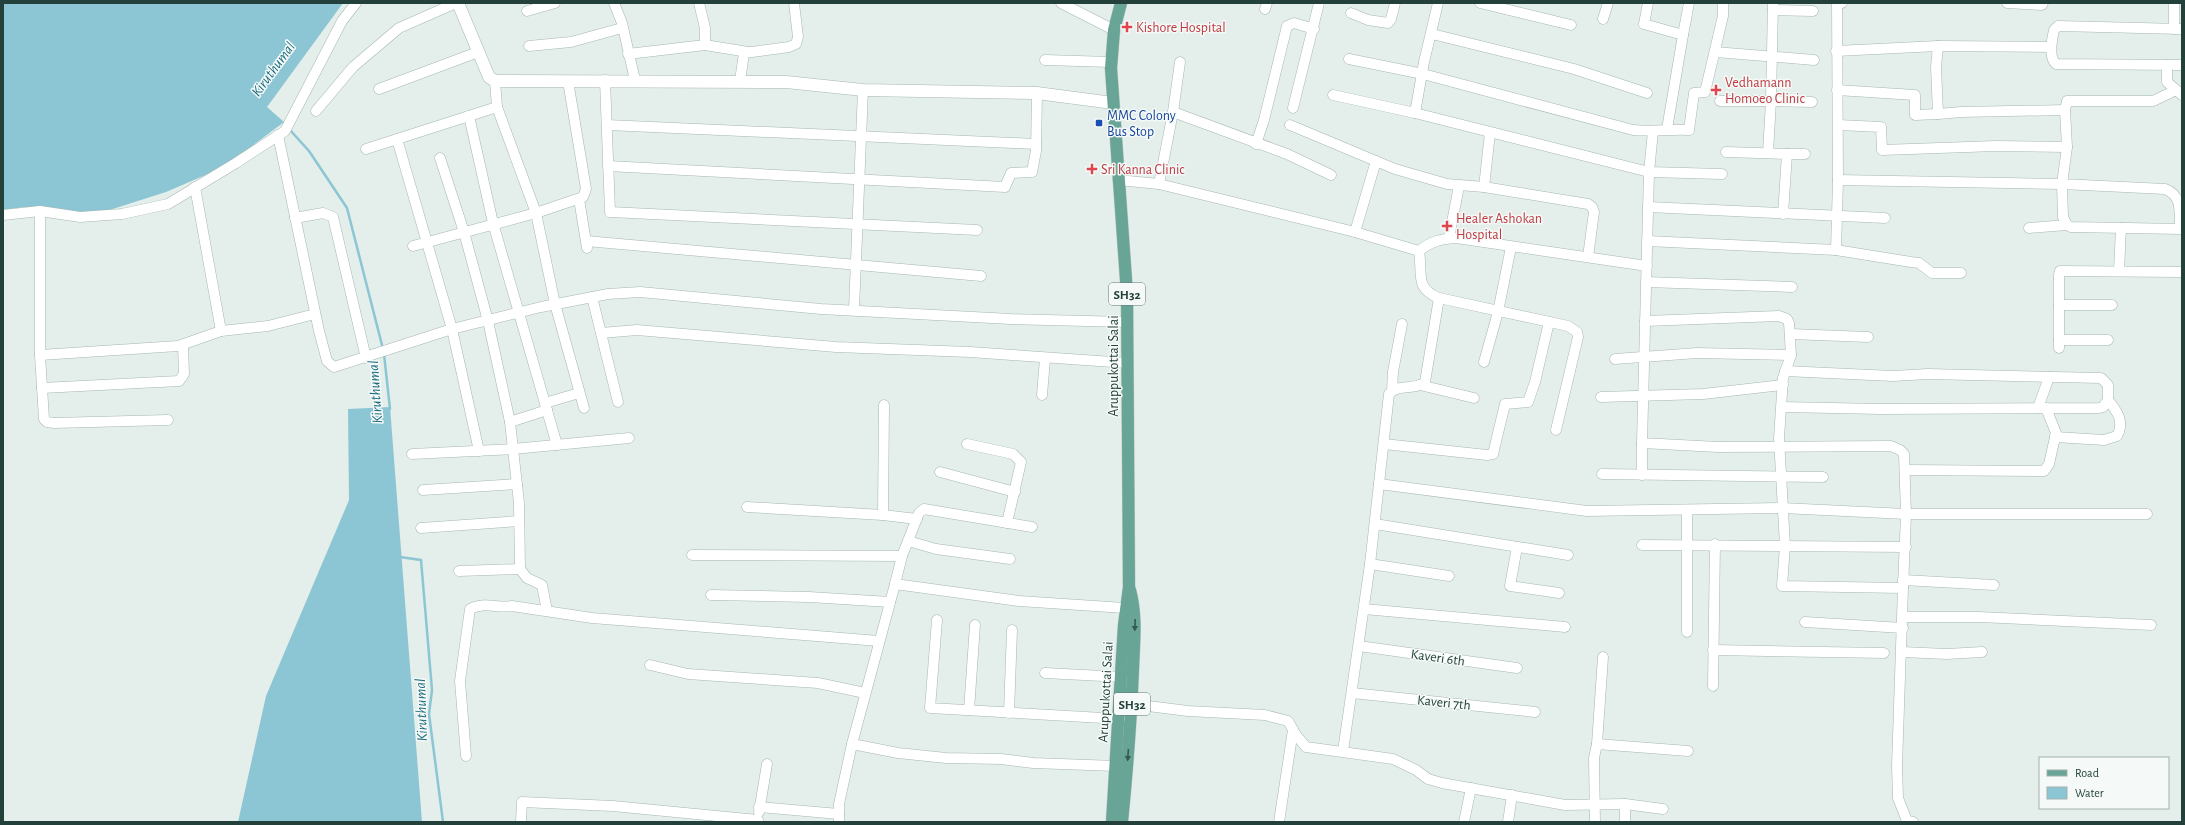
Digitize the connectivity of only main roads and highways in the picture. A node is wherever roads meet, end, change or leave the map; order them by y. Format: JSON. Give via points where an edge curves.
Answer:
{"nodes":[{"id":1,"x":1121,"y":3,"type":"edge"},
{"id":2,"x":1129,"y":587,"type":"junction"},
{"id":3,"x":1125,"y":794,"type":"junction"},
{"id":4,"x":1112,"y":822,"type":"edge"},
{"id":5,"x":1122,"y":822,"type":"edge"},
{"id":6,"x":1131,"y":822,"type":"edge"}],
"edges":[{"from":1,"to":2,"type":"main road","name":"Aruppukottai Salai","number":"SH32","via":[[1114,30],[1111,62],[1127,322]]},
{"from":2,"to":3,"type":"main road","name":"Aruppukottai Salai","number":"SH32","one_way":true,"via":[[1135,609],[1132,704]]},
{"from":2,"to":4,"type":"main road","name":"Aruppukottai Salai","number":"SH32","via":[[1125,608]]},
{"from":3,"to":5,"type":"main road","name":"Aruppukottai Salai","number":"SH32"},
{"from":3,"to":6,"type":"main road"}]}
